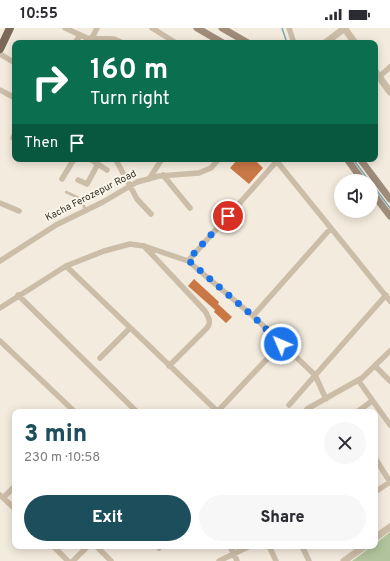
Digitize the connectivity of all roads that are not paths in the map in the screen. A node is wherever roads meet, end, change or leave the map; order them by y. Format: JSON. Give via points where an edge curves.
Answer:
{"nodes":[{"id":1,"x":10,"y":28,"type":"edge"},
{"id":2,"x":65,"y":28,"type":"edge"},
{"id":3,"x":97,"y":28,"type":"edge"},
{"id":4,"x":152,"y":28,"type":"edge"},
{"id":5,"x":197,"y":28,"type":"edge"},
{"id":6,"x":222,"y":28,"type":"edge"},
{"id":7,"x":289,"y":28,"type":"edge"},
{"id":8,"x":345,"y":28,"type":"edge"},
{"id":9,"x":80,"y":35,"type":"junction"},
{"id":10,"x":92,"y":38,"type":"junction"},
{"id":11,"x":77,"y":40,"type":"edge"},
{"id":12,"x":116,"y":40,"type":"edge"},
{"id":13,"x":171,"y":40,"type":"edge"},
{"id":14,"x":218,"y":40,"type":"edge"},
{"id":15,"x":243,"y":40,"type":"edge"},
{"id":16,"x":293,"y":40,"type":"edge"},
{"id":17,"x":329,"y":40,"type":"edge"},
{"id":18,"x":353,"y":40,"type":"edge"},
{"id":19,"x":0,"y":49,"type":"edge"},
{"id":20,"x":0,"y":54,"type":"edge"},
{"id":21,"x":12,"y":61,"type":"edge"},
{"id":22,"x":390,"y":67,"type":"edge"},
{"id":23,"x":378,"y":73,"type":"edge"},
{"id":24,"x":378,"y":75,"type":"edge"},
{"id":25,"x":0,"y":90,"type":"edge"},
{"id":26,"x":390,"y":92,"type":"edge"},
{"id":27,"x":12,"y":96,"type":"edge"},
{"id":28,"x":72,"y":162,"type":"edge"},
{"id":29,"x":95,"y":162,"type":"edge"},
{"id":30,"x":117,"y":162,"type":"dead end"},
{"id":31,"x":160,"y":162,"type":"edge"},
{"id":32,"x":216,"y":162,"type":"edge"},
{"id":33,"x":274,"y":162,"type":"edge"},
{"id":34,"x":278,"y":162,"type":"edge"},
{"id":35,"x":349,"y":162,"type":"edge"},
{"id":36,"x":362,"y":162,"type":"edge"},
{"id":37,"x":98,"y":164,"type":"junction"},
{"id":38,"x":107,"y":170,"type":"dead end"},
{"id":39,"x":358,"y":174,"type":"edge"},
{"id":40,"x":162,"y":176,"type":"junction"},
{"id":41,"x":62,"y":179,"type":"dead end"},
{"id":42,"x":149,"y":179,"type":"junction"},
{"id":43,"x":78,"y":180,"type":"dead end"},
{"id":44,"x":130,"y":186,"type":"junction"},
{"id":45,"x":66,"y":192,"type":"dead end"},
{"id":46,"x":390,"y":199,"type":"edge"},
{"id":47,"x":378,"y":200,"type":"edge"},
{"id":48,"x":0,"y":203,"type":"edge"},
{"id":49,"x":190,"y":208,"type":"dead end"},
{"id":50,"x":86,"y":210,"type":"junction"},
{"id":51,"x":19,"y":211,"type":"dead end"},
{"id":52,"x":151,"y":214,"type":"dead end"},
{"id":53,"x":390,"y":216,"type":"edge"},
{"id":54,"x":331,"y":228,"type":"junction"},
{"id":55,"x":144,"y":246,"type":"junction"},
{"id":56,"x":188,"y":260,"type":"junction"},
{"id":57,"x":0,"y":261,"type":"edge"},
{"id":58,"x":66,"y":266,"type":"junction"},
{"id":59,"x":18,"y":295,"type":"junction"},
{"id":60,"x":386,"y":295,"type":"junction"},
{"id":61,"x":390,"y":301,"type":"edge"},
{"id":62,"x":0,"y":308,"type":"edge"},
{"id":63,"x":253,"y":316,"type":"junction"},
{"id":64,"x":130,"y":328,"type":"junction"},
{"id":65,"x":0,"y":341,"type":"edge"},
{"id":66,"x":281,"y":344,"type":"junction"},
{"id":67,"x":390,"y":351,"type":"edge"},
{"id":68,"x":100,"y":358,"type":"dead end"},
{"id":69,"x":169,"y":366,"type":"junction"},
{"id":70,"x":375,"y":366,"type":"junction"},
{"id":71,"x":315,"y":374,"type":"junction"},
{"id":72,"x":358,"y":380,"type":"junction"},
{"id":73,"x":390,"y":381,"type":"edge"},
{"id":74,"x":326,"y":399,"type":"junction"},
{"id":75,"x":372,"y":401,"type":"junction"},
{"id":76,"x":289,"y":405,"type":"dead end"},
{"id":77,"x":72,"y":409,"type":"edge"},
{"id":78,"x":134,"y":409,"type":"edge"},
{"id":79,"x":214,"y":409,"type":"edge"},
{"id":80,"x":220,"y":409,"type":"edge"},
{"id":81,"x":307,"y":409,"type":"edge"},
{"id":82,"x":361,"y":409,"type":"edge"},
{"id":83,"x":390,"y":425,"type":"edge"},
{"id":84,"x":378,"y":463,"type":"edge"},
{"id":85,"x":390,"y":482,"type":"edge"},
{"id":86,"x":12,"y":488,"type":"edge"},
{"id":87,"x":378,"y":490,"type":"edge"},
{"id":88,"x":2,"y":496,"type":"edge"},
{"id":89,"x":12,"y":506,"type":"edge"},
{"id":90,"x":390,"y":527,"type":"edge"},
{"id":91,"x":378,"y":536,"type":"edge"},
{"id":92,"x":56,"y":549,"type":"edge"},
{"id":93,"x":85,"y":549,"type":"edge"},
{"id":94,"x":99,"y":549,"type":"edge"},
{"id":95,"x":232,"y":549,"type":"edge"},
{"id":96,"x":244,"y":549,"type":"edge"},
{"id":97,"x":270,"y":549,"type":"edge"},
{"id":98,"x":303,"y":549,"type":"edge"},
{"id":99,"x":357,"y":549,"type":"edge"},
{"id":100,"x":234,"y":554,"type":"junction"},
{"id":101,"x":68,"y":561,"type":"edge"},
{"id":102,"x":73,"y":561,"type":"edge"},
{"id":103,"x":111,"y":561,"type":"edge"},
{"id":104,"x":219,"y":561,"type":"edge"},
{"id":105,"x":237,"y":561,"type":"edge"},
{"id":106,"x":276,"y":561,"type":"edge"},
{"id":107,"x":309,"y":561,"type":"edge"},
{"id":108,"x":344,"y":561,"type":"edge"}],
"edges":[{"from":1,"to":19,"type":"main road"},
{"from":2,"to":9,"type":"street"},
{"from":3,"to":10,"type":"street"},
{"from":4,"to":13,"type":"street"},
{"from":5,"to":14,"type":"main road"},
{"from":6,"to":15,"type":"main road"},
{"from":7,"to":16,"type":"street"},
{"from":8,"to":17,"type":"street"},
{"from":8,"to":18,"type":"street"},
{"from":9,"to":10,"type":"street"},
{"from":9,"to":11,"type":"street"},
{"from":10,"to":12,"type":"street"},
{"from":20,"to":21,"type":"street"},
{"from":22,"to":23,"type":"street"},
{"from":24,"to":26,"type":"street"},
{"from":25,"to":27,"type":"street"},
{"from":28,"to":41,"type":"street"},
{"from":29,"to":37,"type":"street"},
{"from":30,"to":44,"type":"street"},
{"from":31,"to":42,"type":"street"},
{"from":32,"to":40,"type":"street","name":"Kacha Ferozepur Road","via":[[211,168],[199,173]]},
{"from":33,"to":56,"type":"street"},
{"from":34,"to":54,"type":"street"},
{"from":35,"to":39,"type":"main road"},
{"from":36,"to":46,"type":"main road"},
{"from":37,"to":38,"type":"street"},
{"from":37,"to":43,"type":"street","via":[[87,184]]},
{"from":40,"to":42,"type":"street","name":"Kacha Ferozepur Road"},
{"from":40,"to":49,"type":"street"},
{"from":42,"to":44,"type":"street","name":"Kacha Ferozepur Road"},
{"from":44,"to":50,"type":"street","name":"Kacha Ferozepur Road"},
{"from":44,"to":52,"type":"street","via":[[137,199]]},
{"from":45,"to":50,"type":"lane","via":[[79,198]]},
{"from":47,"to":53,"type":"main road"},
{"from":48,"to":51,"type":"street"},
{"from":50,"to":57,"type":"street","name":"Kacha Ferozepur Road","via":[[56,225]]},
{"from":54,"to":60,"type":"street"},
{"from":54,"to":63,"type":"street"},
{"from":55,"to":56,"type":"street"},
{"from":55,"to":58,"type":"street","via":[[130,244],[104,250]]},
{"from":55,"to":69,"type":"street","via":[[205,311],[210,320],[209,325]]},
{"from":56,"to":63,"type":"street"},
{"from":58,"to":59,"type":"street"},
{"from":58,"to":64,"type":"street"},
{"from":59,"to":62,"type":"street"},
{"from":59,"to":78,"type":"street"},
{"from":60,"to":61,"type":"street"},
{"from":60,"to":71,"type":"street"},
{"from":63,"to":66,"type":"street"},
{"from":64,"to":68,"type":"street"},
{"from":64,"to":69,"type":"street"},
{"from":65,"to":77,"type":"street"},
{"from":66,"to":71,"type":"street"},
{"from":66,"to":80,"type":"street"},
{"from":67,"to":70,"type":"street"},
{"from":69,"to":79,"type":"street"},
{"from":70,"to":72,"type":"street"},
{"from":70,"to":73,"type":"street"},
{"from":71,"to":74,"type":"street"},
{"from":71,"to":76,"type":"street"},
{"from":72,"to":74,"type":"street"},
{"from":72,"to":75,"type":"street"},
{"from":74,"to":81,"type":"street"},
{"from":75,"to":82,"type":"street"},
{"from":75,"to":83,"type":"street"},
{"from":84,"to":85,"type":"street"},
{"from":85,"to":87,"type":"street"},
{"from":86,"to":88,"type":"street"},
{"from":88,"to":89,"type":"street"},
{"from":90,"to":91,"type":"street"},
{"from":92,"to":101,"type":"street"},
{"from":93,"to":102,"type":"street"},
{"from":94,"to":103,"type":"street"},
{"from":95,"to":100,"type":"street"},
{"from":96,"to":100,"type":"street"},
{"from":97,"to":106,"type":"street"},
{"from":98,"to":107,"type":"street"},
{"from":99,"to":108,"type":"street"},
{"from":100,"to":104,"type":"street"},
{"from":100,"to":105,"type":"street"}]}
